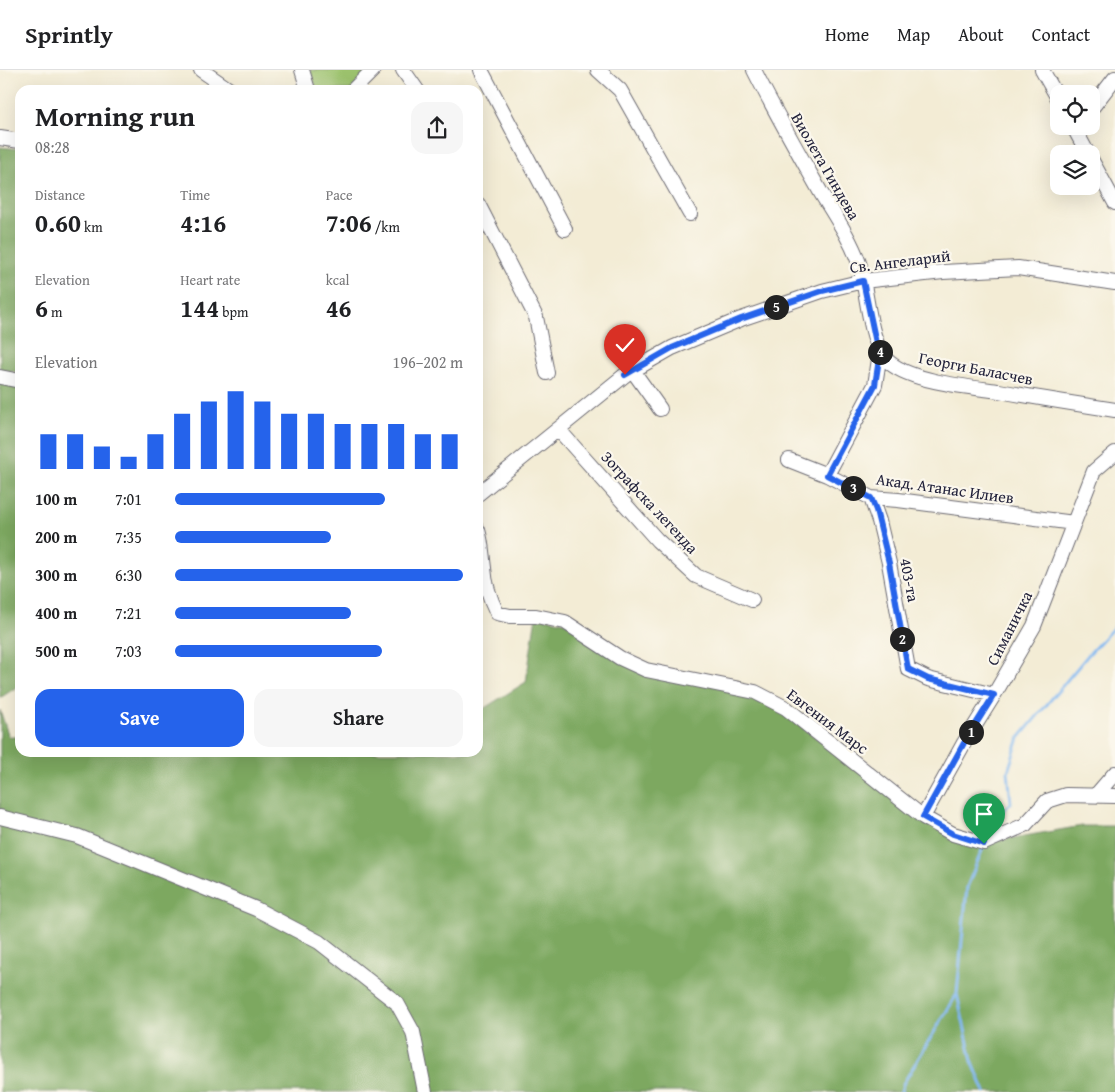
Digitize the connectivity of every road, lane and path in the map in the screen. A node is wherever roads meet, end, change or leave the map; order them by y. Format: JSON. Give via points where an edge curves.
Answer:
{"nodes":[{"id":1,"x":201,"y":70,"type":"edge"},
{"id":2,"x":302,"y":70,"type":"edge"},
{"id":3,"x":373,"y":70,"type":"edge"},
{"id":4,"x":403,"y":70,"type":"edge"},
{"id":5,"x":481,"y":70,"type":"edge"},
{"id":6,"x":598,"y":70,"type":"edge"},
{"id":7,"x":754,"y":70,"type":"edge"},
{"id":8,"x":1042,"y":70,"type":"edge"},
{"id":9,"x":1115,"y":78,"type":"edge"},
{"id":10,"x":223,"y":85,"type":"edge"},
{"id":11,"x":306,"y":85,"type":"edge"},
{"id":12,"x":358,"y":85,"type":"edge"},
{"id":13,"x":414,"y":85,"type":"edge"},
{"id":14,"x":1050,"y":85,"type":"edge"},
{"id":15,"x":1100,"y":97,"type":"edge"},
{"id":16,"x":0,"y":138,"type":"edge"},
{"id":17,"x":15,"y":140,"type":"edge"},
{"id":18,"x":1100,"y":176,"type":"edge"},
{"id":19,"x":1115,"y":203,"type":"edge"},
{"id":20,"x":483,"y":214,"type":"edge"},
{"id":21,"x":690,"y":214,"type":"dead end"},
{"id":22,"x":565,"y":229,"type":"dead end"},
{"id":23,"x":863,"y":281,"type":"junction"},
{"id":24,"x":1115,"y":283,"type":"edge"},
{"id":25,"x":880,"y":353,"type":"junction"},
{"id":26,"x":632,"y":370,"type":"junction"},
{"id":27,"x":547,"y":373,"type":"dead end"},
{"id":28,"x":0,"y":377,"type":"edge"},
{"id":29,"x":15,"y":380,"type":"edge"},
{"id":30,"x":660,"y":409,"type":"dead end"},
{"id":31,"x":1115,"y":410,"type":"edge"},
{"id":32,"x":558,"y":429,"type":"junction"},
{"id":33,"x":1115,"y":453,"type":"edge"},
{"id":34,"x":789,"y":460,"type":"dead end"},
{"id":35,"x":827,"y":475,"type":"junction"},
{"id":36,"x":483,"y":490,"type":"edge"},
{"id":37,"x":871,"y":498,"type":"junction"},
{"id":38,"x":1074,"y":523,"type":"junction"},
{"id":39,"x":483,"y":547,"type":"edge"},
{"id":40,"x":752,"y":600,"type":"dead end"},
{"id":41,"x":994,"y":695,"type":"junction"},
{"id":42,"x":1115,"y":774,"type":"edge"},
{"id":43,"x":1096,"y":796,"type":"junction"},
{"id":44,"x":1115,"y":796,"type":"edge"},
{"id":45,"x":0,"y":817,"type":"edge"},
{"id":46,"x":923,"y":817,"type":"junction"},
{"id":47,"x":426,"y":1092,"type":"edge"}],
"edges":[{"from":1,"to":10,"type":"street"},
{"from":2,"to":11,"type":"street"},
{"from":3,"to":12,"type":"street"},
{"from":4,"to":13,"type":"street"},
{"from":5,"to":22,"type":"street"},
{"from":6,"to":21,"type":"street","via":[[620,90]]},
{"from":7,"to":23,"type":"street","name":"Виолета Гиндева","via":[[852,245]]},
{"from":8,"to":14,"type":"street"},
{"from":9,"to":15,"type":"street"},
{"from":16,"to":17,"type":"street"},
{"from":18,"to":19,"type":"street"},
{"from":20,"to":27,"type":"street","via":[[536,317]]},
{"from":23,"to":24,"type":"street","name":"Св. Ангеларий","via":[[1018,268]]},
{"from":23,"to":25,"type":"street"},
{"from":23,"to":26,"type":"street","name":"Св. Ангеларий","via":[[822,291],[741,319],[672,348]]},
{"from":25,"to":31,"type":"street","name":"Георги Баласчев","via":[[889,363],[918,377]]},
{"from":25,"to":35,"type":"street","via":[[875,385]]},
{"from":26,"to":30,"type":"street"},
{"from":26,"to":32,"type":"street","name":"Св. Ангеларий"},
{"from":28,"to":29,"type":"street"},
{"from":32,"to":36,"type":"street","name":"Св. Ангеларий"},
{"from":32,"to":40,"type":"street","name":"Зографска легенда","via":[[657,540],[696,576]]},
{"from":33,"to":38,"type":"street","name":"Симаничка","via":[[1094,471]]},
{"from":34,"to":35,"type":"street","name":"Акад. Атанас Илиев"},
{"from":35,"to":37,"type":"street","name":"Акад. Атанас Илиев"},
{"from":37,"to":38,"type":"street","name":"Акад. Атанас Илиев"},
{"from":37,"to":41,"type":"street","name":"403-та","via":[[889,563],[908,669],[928,679]]},
{"from":38,"to":41,"type":"street","name":"Симаничка","via":[[1034,626]]},
{"from":39,"to":46,"type":"street","name":"Евгения Марс","via":[[484,572],[497,613],[565,622],[620,658],[646,670],[756,692],[786,708]]},
{"from":41,"to":46,"type":"street","name":"Симаничка"},
{"from":42,"to":43,"type":"street"},
{"from":43,"to":44,"type":"street","name":"Евгения Марс"},
{"from":43,"to":46,"type":"street","name":"Евгения Марс","via":[[1066,795],[1047,801],[1025,825],[988,841],[953,834]]},
{"from":45,"to":47,"type":"street","via":[[77,836],[256,909],[319,942],[397,1003],[413,1032]]}]}
